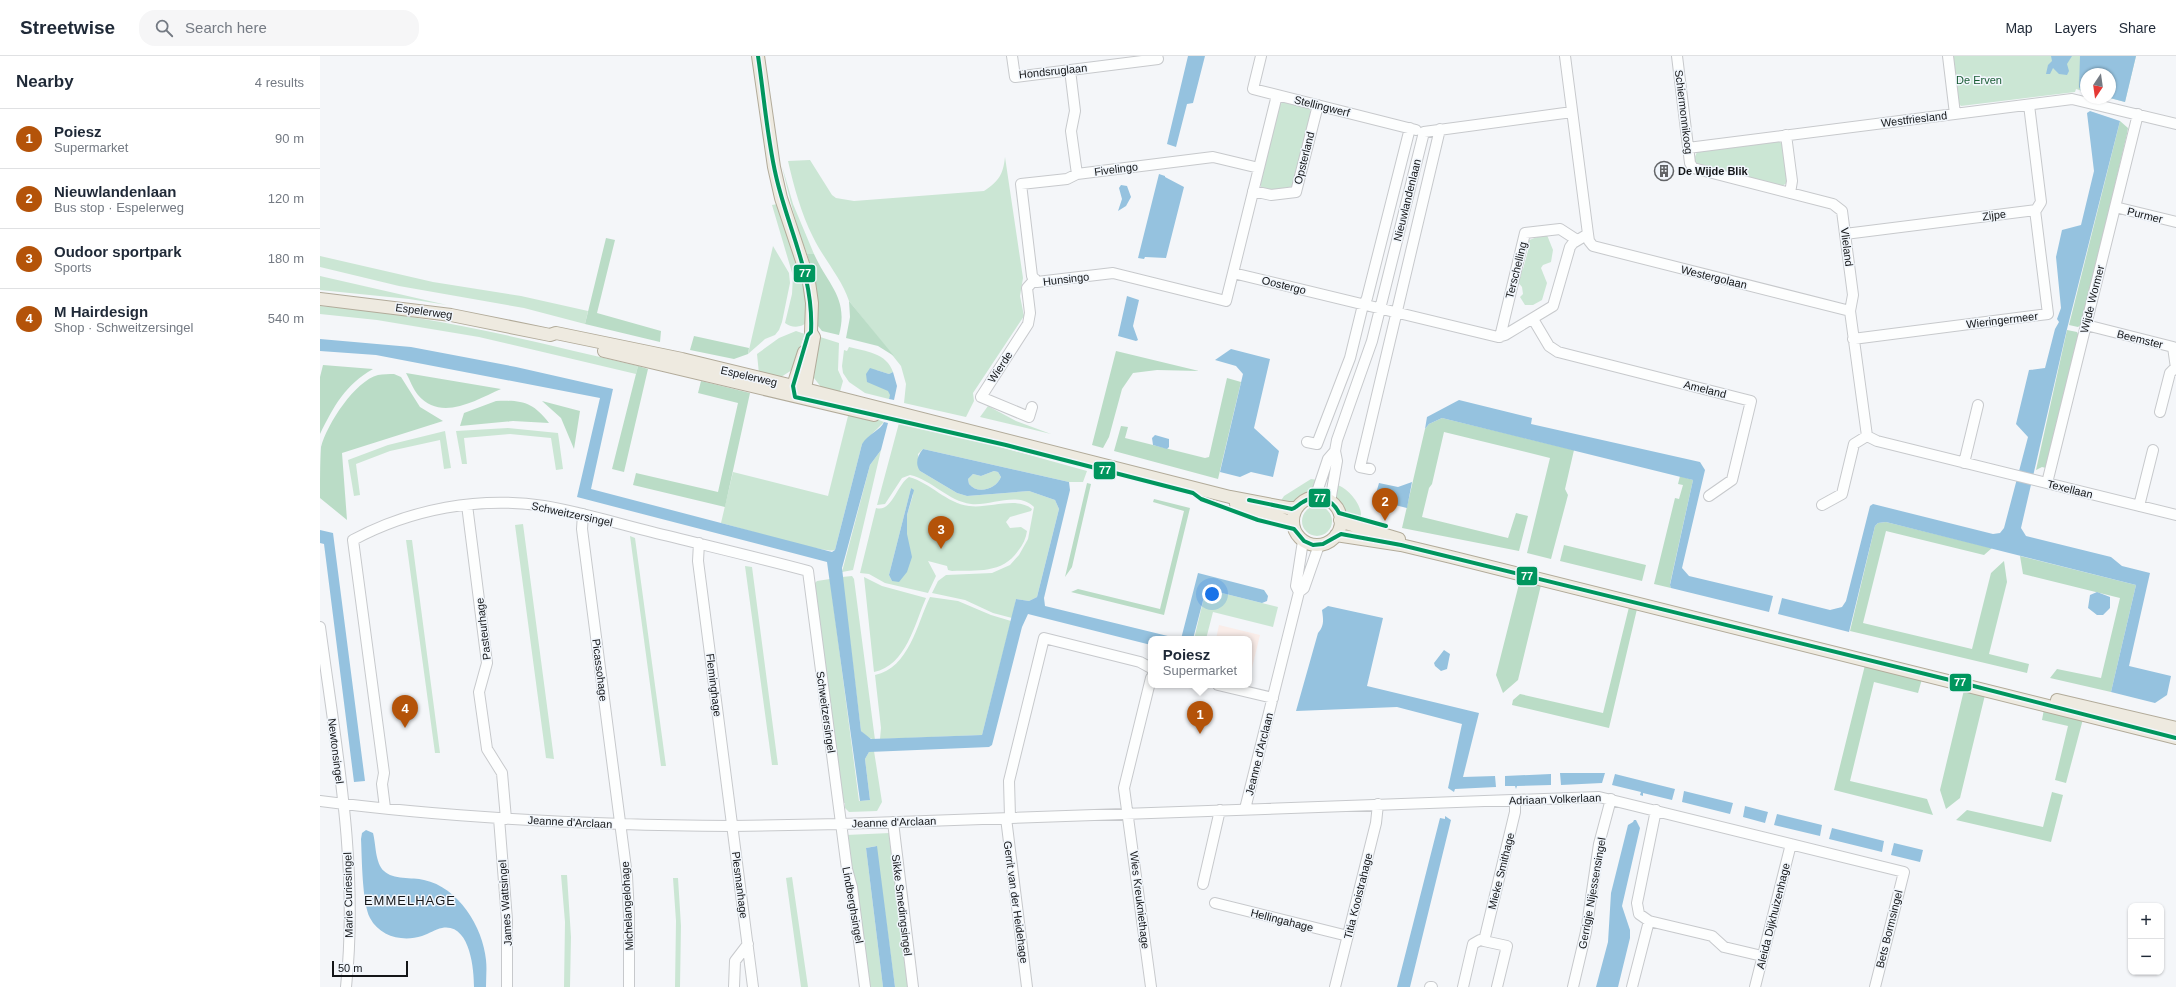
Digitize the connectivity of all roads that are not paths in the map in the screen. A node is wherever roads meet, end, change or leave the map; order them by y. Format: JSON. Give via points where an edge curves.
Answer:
{"nodes":[{"id":1,"x":758,"y":56,"type":"edge"},
{"id":2,"x":1012,"y":56,"type":"edge"},
{"id":3,"x":1261,"y":56,"type":"edge"},
{"id":4,"x":1565,"y":56,"type":"edge"},
{"id":5,"x":1677,"y":56,"type":"edge"},
{"id":6,"x":1948,"y":56,"type":"edge"},
{"id":7,"x":1157,"y":58,"type":"edge"},
{"id":8,"x":1070,"y":70,"type":"junction"},
{"id":9,"x":1277,"y":95,"type":"junction"},
{"id":10,"x":1318,"y":105,"type":"junction"},
{"id":11,"x":2030,"y":105,"type":"junction"},
{"id":12,"x":1572,"y":112,"type":"junction"},
{"id":13,"x":1955,"y":114,"type":"junction"},
{"id":14,"x":2138,"y":114,"type":"junction"},
{"id":15,"x":2176,"y":124,"type":"edge"},
{"id":16,"x":1410,"y":128,"type":"junction"},
{"id":17,"x":1440,"y":129,"type":"junction"},
{"id":18,"x":1424,"y":132,"type":"junction"},
{"id":19,"x":1786,"y":135,"type":"junction"},
{"id":20,"x":1688,"y":148,"type":"junction"},
{"id":21,"x":1259,"y":168,"type":"junction"},
{"id":22,"x":1693,"y":168,"type":"joint"},
{"id":23,"x":1077,"y":174,"type":"junction"},
{"id":24,"x":1253,"y":191,"type":"junction"},
{"id":25,"x":1790,"y":193,"type":"junction"},
{"id":26,"x":2115,"y":207,"type":"junction"},
{"id":27,"x":2034,"y":210,"type":"junction"},
{"id":28,"x":2176,"y":222,"type":"edge"},
{"id":29,"x":1588,"y":234,"type":"junction"},
{"id":30,"x":1845,"y":234,"type":"junction"},
{"id":31,"x":1577,"y":240,"type":"junction"},
{"id":32,"x":1233,"y":273,"type":"junction"},
{"id":33,"x":1035,"y":279,"type":"junction"},
{"id":34,"x":320,"y":299,"type":"edge"},
{"id":35,"x":1364,"y":305,"type":"junction"},
{"id":36,"x":1380,"y":309,"type":"junction"},
{"id":37,"x":1850,"y":311,"type":"junction"},
{"id":38,"x":1397,"y":313,"type":"junction"},
{"id":39,"x":1533,"y":319,"type":"junction"},
{"id":40,"x":2086,"y":325,"type":"junction"},
{"id":41,"x":1500,"y":337,"type":"junction"},
{"id":42,"x":1853,"y":339,"type":"junction"},
{"id":43,"x":2174,"y":344,"type":"edge"},
{"id":44,"x":2175,"y":368,"type":"edge"},
{"id":45,"x":798,"y":390,"type":"junction"},
{"id":46,"x":1978,"y":405,"type":"dead end"},
{"id":47,"x":1032,"y":406,"type":"dead end"},
{"id":48,"x":2160,"y":412,"type":"dead end"},
{"id":49,"x":900,"y":417,"type":"junction"},
{"id":50,"x":1867,"y":436,"type":"junction"},
{"id":51,"x":1307,"y":442,"type":"dead end"},
{"id":52,"x":2153,"y":450,"type":"dead end"},
{"id":53,"x":1335,"y":451,"type":"junction"},
{"id":54,"x":1964,"y":463,"type":"junction"},
{"id":55,"x":1370,"y":469,"type":"dead end"},
{"id":56,"x":2047,"y":483,"type":"junction"},
{"id":57,"x":1709,"y":496,"type":"dead end"},
{"id":58,"x":1315,"y":498,"type":"junction"},
{"id":59,"x":1330,"y":502,"type":"junction"},
{"id":60,"x":467,"y":505,"type":"junction"},
{"id":61,"x":1822,"y":505,"type":"dead end"},
{"id":62,"x":2138,"y":506,"type":"junction"},
{"id":63,"x":1297,"y":508,"type":"junction"},
{"id":64,"x":583,"y":514,"type":"junction"},
{"id":65,"x":2176,"y":515,"type":"edge"},
{"id":66,"x":1340,"y":520,"type":"junction"},
{"id":67,"x":1293,"y":523,"type":"junction"},
{"id":68,"x":1336,"y":535,"type":"junction"},
{"id":69,"x":1303,"y":541,"type":"junction"},
{"id":70,"x":699,"y":543,"type":"junction"},
{"id":71,"x":1319,"y":545,"type":"junction"},
{"id":72,"x":1299,"y":592,"type":"junction"},
{"id":73,"x":320,"y":627,"type":"edge"},
{"id":74,"x":1148,"y":666,"type":"edge"},
{"id":75,"x":1149,"y":688,"type":"edge"},
{"id":76,"x":1230,"y":688,"type":"edge"},
{"id":77,"x":1273,"y":698,"type":"junction"},
{"id":78,"x":2176,"y":728,"type":"edge"},
{"id":79,"x":2176,"y":738,"type":"edge"},
{"id":80,"x":1610,"y":799,"type":"junction"},
{"id":81,"x":1515,"y":800,"type":"junction"},
{"id":82,"x":320,"y":801,"type":"edge"},
{"id":83,"x":343,"y":804,"type":"junction"},
{"id":84,"x":1378,"y":804,"type":"junction"},
{"id":85,"x":385,"y":808,"type":"junction"},
{"id":86,"x":1245,"y":809,"type":"junction"},
{"id":87,"x":1220,"y":810,"type":"junction"},
{"id":88,"x":1656,"y":810,"type":"junction"},
{"id":89,"x":1128,"y":814,"type":"junction"},
{"id":90,"x":1008,"y":818,"type":"junction"},
{"id":91,"x":502,"y":819,"type":"junction"},
{"id":92,"x":893,"y":822,"type":"junction"},
{"id":93,"x":620,"y":824,"type":"junction"},
{"id":94,"x":841,"y":824,"type":"junction"},
{"id":95,"x":732,"y":826,"type":"junction"},
{"id":96,"x":1791,"y":844,"type":"junction"},
{"id":97,"x":1904,"y":872,"type":"joint"},
{"id":98,"x":1203,"y":884,"type":"dead end"},
{"id":99,"x":1215,"y":903,"type":"dead end"},
{"id":100,"x":1649,"y":920,"type":"junction"},
{"id":101,"x":1348,"y":936,"type":"junction"},
{"id":102,"x":1484,"y":941,"type":"junction"},
{"id":103,"x":748,"y":944,"type":"junction"},
{"id":104,"x":1762,"y":956,"type":"junction"},
{"id":105,"x":346,"y":987,"type":"edge"},
{"id":106,"x":507,"y":987,"type":"edge"},
{"id":107,"x":629,"y":987,"type":"edge"},
{"id":108,"x":734,"y":987,"type":"edge"},
{"id":109,"x":753,"y":987,"type":"edge"},
{"id":110,"x":865,"y":987,"type":"edge"},
{"id":111,"x":913,"y":987,"type":"edge"},
{"id":112,"x":1027,"y":987,"type":"edge"},
{"id":113,"x":1151,"y":987,"type":"edge"},
{"id":114,"x":1335,"y":987,"type":"edge"},
{"id":115,"x":1463,"y":987,"type":"edge"},
{"id":116,"x":1497,"y":987,"type":"edge"},
{"id":117,"x":1573,"y":987,"type":"edge"},
{"id":118,"x":1632,"y":987,"type":"edge"},
{"id":119,"x":1754,"y":987,"type":"edge"},
{"id":120,"x":1875,"y":987,"type":"edge"}],
"edges":[{"from":1,"to":45,"type":"main road","via":[[775,172],[810,290],[813,313]]},
{"from":2,"to":8,"type":"street","name":"Hondsruglaan","via":[[1015,77]]},
{"from":3,"to":9,"type":"street","name":"Stellingwerf","via":[[1253,89]]},
{"from":4,"to":12,"type":"street"},
{"from":5,"to":20,"type":"street","name":"Schiermonnikoog"},
{"from":6,"to":13,"type":"street"},
{"from":7,"to":8,"type":"street","name":"Hondsruglaan"},
{"from":8,"to":23,"type":"street","via":[[1075,111],[1071,133]]},
{"from":9,"to":10,"type":"street","name":"Stellingwerf"},
{"from":9,"to":21,"type":"street"},
{"from":10,"to":16,"type":"street","name":"Stellingwerf"},
{"from":10,"to":24,"type":"street","name":"Opsterland","via":[[1296,192],[1271,195]]},
{"from":11,"to":13,"type":"street","name":"Westfriesland"},
{"from":11,"to":14,"type":"street","name":"Westfriesland","via":[[2074,99]]},
{"from":11,"to":27,"type":"street","via":[[2041,202]]},
{"from":12,"to":17,"type":"street"},
{"from":12,"to":29,"type":"street"},
{"from":13,"to":19,"type":"street","name":"Westfriesland"},
{"from":14,"to":15,"type":"street","name":"Westfriesland"},
{"from":14,"to":26,"type":"street","name":"Wijde Wormer"},
{"from":16,"to":18,"type":"street","name":"Stellingwerf"},
{"from":16,"to":35,"type":"street","name":"Nieuwlandenlaan","via":[[1368,298]]},
{"from":17,"to":18,"type":"street"},
{"from":17,"to":38,"type":"street","name":"Nieuwlandenlaan"},
{"from":18,"to":36,"type":"street","name":"Nieuwlandenlaan"},
{"from":19,"to":20,"type":"street","name":"Westfriesland"},
{"from":19,"to":25,"type":"street","via":[[1792,181]]},
{"from":20,"to":22,"type":"street","name":"Schiermonnikoog"},
{"from":21,"to":23,"type":"street","name":"Fivelingo","via":[[1213,157]]},
{"from":21,"to":24,"type":"street"},
{"from":22,"to":25,"type":"street","name":"Vlieland"},
{"from":23,"to":33,"type":"street","name":"Hunsingo","via":[[1067,179],[1021,184],[1032,276]]},
{"from":24,"to":32,"type":"street"},
{"from":25,"to":30,"type":"street","name":"Vlieland","via":[[1837,206],[1842,213]]},
{"from":26,"to":28,"type":"street","name":"Purmer"},
{"from":26,"to":40,"type":"street","name":"Wijde Wormer"},
{"from":27,"to":30,"type":"street","name":"Zijpe"},
{"from":27,"to":42,"type":"street","name":"Wieringermeer","via":[[2048,314]]},
{"from":29,"to":31,"type":"street"},
{"from":29,"to":37,"type":"street","name":"Westergolaan","via":[[1590,243],[1600,249]]},
{"from":30,"to":37,"type":"street","name":"Vlieland","via":[[1853,295]]},
{"from":31,"to":39,"type":"street","via":[[1572,243],[1569,250],[1555,304],[1550,310]]},
{"from":31,"to":41,"type":"street","name":"Terschelling","via":[[1560,229],[1525,233]]},
{"from":32,"to":33,"type":"street","name":"Hunsingo","via":[[1226,300],[1113,272],[1037,282]]},
{"from":32,"to":35,"type":"street","name":"Oostergo"},
{"from":33,"to":47,"type":"street","name":"Wierde","via":[[1027,288],[1030,313],[1028,324],[981,397],[1030,417]]},
{"from":34,"to":45,"type":"main road","name":"Espelerweg","via":[[451,315]]},
{"from":35,"to":36,"type":"street"},
{"from":35,"to":51,"type":"street","name":"Nieuwlandenlaan","via":[[1348,363],[1317,444]]},
{"from":36,"to":38,"type":"street"},
{"from":36,"to":53,"type":"street","name":"Nieuwlandenlaan"},
{"from":37,"to":42,"type":"street","name":"Vlieland"},
{"from":38,"to":41,"type":"street"},
{"from":38,"to":55,"type":"street","name":"Nieuwlandenlaan","via":[[1360,467]]},
{"from":39,"to":41,"type":"street"},
{"from":39,"to":57,"type":"street","name":"Ameland","via":[[1552,350],[1751,401],[1732,480]]},
{"from":40,"to":43,"type":"street","name":"Beemster"},
{"from":40,"to":56,"type":"street","name":"Wijde Wormer"},
{"from":42,"to":50,"type":"street"},
{"from":43,"to":44,"type":"street","name":"Beemster"},
{"from":44,"to":48,"type":"street","via":[[2170,373]]},
{"from":45,"to":49,"type":"main road","name":"Espelerweg"},
{"from":46,"to":54,"type":"street"},
{"from":49,"to":63,"type":"main road","name":"Espelerweg","via":[[1230,497]]},
{"from":49,"to":67,"type":"main road","name":"Espelerweg","via":[[1231,502]]},
{"from":50,"to":54,"type":"street","name":"Texellaan","via":[[1877,441]]},
{"from":50,"to":61,"type":"street","via":[[1854,444],[1842,494]]},
{"from":52,"to":62,"type":"street"},
{"from":53,"to":58,"type":"street","name":"Nieuwlandenlaan","via":[[1328,459]]},
{"from":53,"to":59,"type":"street","name":"Nieuwlandenlaan","via":[[1337,462]]},
{"from":54,"to":56,"type":"street","name":"Texellaan"},
{"from":56,"to":62,"type":"street","name":"Texellaan"},
{"from":58,"to":59,"type":"main road"},
{"from":58,"to":63,"type":"main road","via":[[1305,501]]},
{"from":59,"to":66,"type":"main road","via":[[1338,511]]},
{"from":60,"to":64,"type":"street","name":"Schweitzersingel","via":[[522,504]]},
{"from":60,"to":85,"type":"street","name":"Schweitzersingel","via":[[410,516],[354,540],[384,775],[382,784]]},
{"from":60,"to":91,"type":"street","name":"Pasteurhage","via":[[487,661],[479,692],[487,750],[502,774]]},
{"from":62,"to":65,"type":"street","name":"Texellaan"},
{"from":63,"to":67,"type":"main road"},
{"from":64,"to":70,"type":"street","name":"Schweitzersingel"},
{"from":64,"to":93,"type":"street","name":"Picassohage","via":[[582,529]]},
{"from":66,"to":68,"type":"main road"},
{"from":66,"to":78,"type":"main road","via":[[1404,540]]},
{"from":67,"to":69,"type":"main road","via":[[1297,535]]},
{"from":68,"to":71,"type":"main road","via":[[1329,542]]},
{"from":68,"to":79,"type":"main road","via":[[1400,545],[1451,557]]},
{"from":69,"to":71,"type":"main road"},
{"from":69,"to":72,"type":"street","name":"Jeanne d'Arclaan","via":[[1296,586]]},
{"from":70,"to":94,"type":"street","name":"Schweitzersingel","via":[[808,571]]},
{"from":70,"to":95,"type":"street","name":"Fleminghage","via":[[698,561]]},
{"from":71,"to":72,"type":"street","name":"Jeanne d'Arclaan","via":[[1304,588]]},
{"from":72,"to":77,"type":"street","name":"Jeanne d'Arclaan"},
{"from":73,"to":83,"type":"street","name":"Newtonsingel"},
{"from":74,"to":90,"type":"street","name":"Gerrit van der Heidehage","via":[[1140,662],[1044,638],[1009,781]]},
{"from":75,"to":89,"type":"street","name":"Wies Kreukniethage","via":[[1124,787]]},
{"from":76,"to":77,"type":"street"},
{"from":77,"to":86,"type":"street","name":"Jeanne d'Arclaan"},
{"from":80,"to":81,"type":"street","name":"Adriaan Volkerlaan","via":[[1599,797]]},
{"from":80,"to":88,"type":"street","name":"Adriaan Volkerlaan"},
{"from":80,"to":117,"type":"street","name":"Gerrigje Nijessensingel","via":[[1599,844],[1586,932]]},
{"from":81,"to":84,"type":"street","name":"Adriaan Volkerlaan"},
{"from":81,"to":102,"type":"street","name":"Mieke Smithage","via":[[1516,812]]},
{"from":82,"to":83,"type":"street","name":"Jeanne d'Arclaan"},
{"from":83,"to":85,"type":"street","name":"Jeanne d'Arclaan"},
{"from":83,"to":105,"type":"street","name":"Marie Curiesingel","via":[[350,890],[350,940]]},
{"from":84,"to":86,"type":"street","name":"Adriaan Volkerlaan"},
{"from":84,"to":101,"type":"street","name":"Titia Kooistrahage","via":[[1378,815]]},
{"from":85,"to":91,"type":"street","name":"Jeanne d'Arclaan"},
{"from":86,"to":87,"type":"street","name":"Jeanne d'Arclaan"},
{"from":87,"to":89,"type":"street","name":"Jeanne d'Arclaan"},
{"from":87,"to":98,"type":"street"},
{"from":88,"to":96,"type":"street","name":"Adriaan Volkerlaan"},
{"from":88,"to":100,"type":"street","via":[[1636,907],[1639,914]]},
{"from":89,"to":90,"type":"street","name":"Jeanne d'Arclaan"},
{"from":89,"to":113,"type":"street","name":"Wies Kreukniethage"},
{"from":90,"to":92,"type":"street","name":"Jeanne d'Arclaan"},
{"from":90,"to":112,"type":"street","name":"Gerrit van der Heidehage"},
{"from":91,"to":93,"type":"street","name":"Jeanne d'Arclaan"},
{"from":91,"to":106,"type":"street","name":"James Wattsingel","via":[[508,920]]},
{"from":92,"to":94,"type":"street","name":"Jeanne d'Arclaan"},
{"from":92,"to":111,"type":"street","name":"Sikke Smedingsingel"},
{"from":93,"to":95,"type":"street","name":"Jeanne d'Arclaan"},
{"from":93,"to":107,"type":"street","name":"Michelangelohage","via":[[628,903]]},
{"from":94,"to":95,"type":"street","name":"Jeanne d'Arclaan"},
{"from":94,"to":110,"type":"street","name":"Lindberghsingel"},
{"from":95,"to":103,"type":"street","name":"Plesmanhage"},
{"from":96,"to":97,"type":"street","name":"Adriaan Volkerlaan"},
{"from":96,"to":104,"type":"street","name":"Aleida Dijkhuizenhage"},
{"from":97,"to":120,"type":"street","name":"Bets Bormsingel"},
{"from":99,"to":101,"type":"street","name":"Hellingahage"},
{"from":100,"to":104,"type":"street","via":[[1712,936],[1724,947]]},
{"from":100,"to":118,"type":"street"},
{"from":101,"to":114,"type":"street","name":"Titia Kooistrahage"},
{"from":102,"to":115,"type":"street","via":[[1480,940],[1473,944]]},
{"from":102,"to":116,"type":"street","via":[[1507,946]]},
{"from":103,"to":108,"type":"street","via":[[735,961]]},
{"from":103,"to":109,"type":"street","name":"Plesmanhage"},
{"from":104,"to":119,"type":"street","name":"Aleida Dijkhuizenhage"}]}
